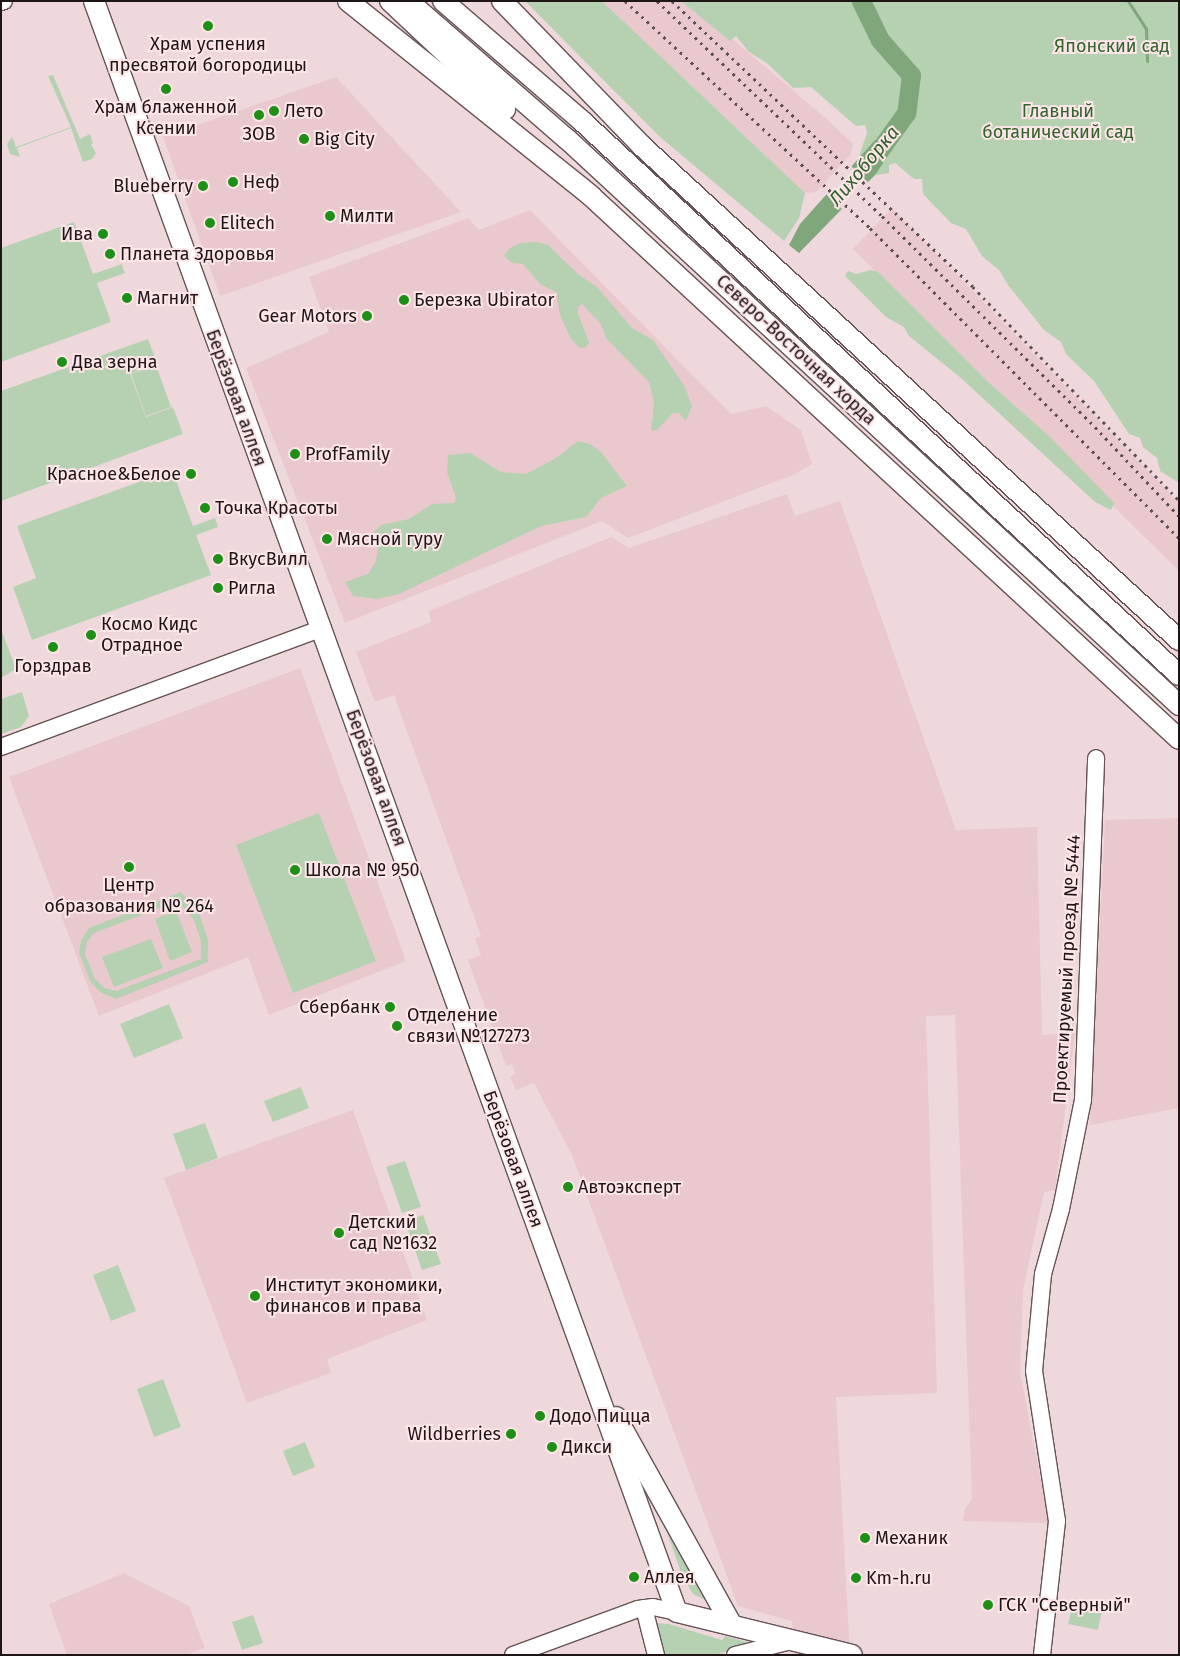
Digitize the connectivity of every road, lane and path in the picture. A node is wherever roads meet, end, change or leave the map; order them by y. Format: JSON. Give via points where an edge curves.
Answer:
{"nodes":[{"id":1,"x":94,"y":1,"type":"edge"},
{"id":2,"x":348,"y":1,"type":"edge"},
{"id":3,"x":390,"y":1,"type":"edge"},
{"id":4,"x":408,"y":1,"type":"edge"},
{"id":5,"x":443,"y":1,"type":"edge"},
{"id":6,"x":492,"y":1,"type":"edge"},
{"id":7,"x":502,"y":1,"type":"edge"},
{"id":8,"x":536,"y":34,"type":"junction"},
{"id":9,"x":592,"y":196,"type":"junction"},
{"id":10,"x":322,"y":628,"type":"junction"},
{"id":11,"x":1179,"y":640,"type":"edge"},
{"id":12,"x":1179,"y":675,"type":"edge"},
{"id":13,"x":1179,"y":705,"type":"edge"},
{"id":14,"x":1179,"y":739,"type":"edge"},
{"id":15,"x":1,"y":747,"type":"edge"},
{"id":16,"x":1096,"y":758,"type":"dead end"},
{"id":17,"x":591,"y":1375,"type":"junction"},
{"id":18,"x":644,"y":1608,"type":"junction"},
{"id":19,"x":677,"y":1612,"type":"junction"},
{"id":20,"x":731,"y":1624,"type":"junction"},
{"id":21,"x":791,"y":1641,"type":"junction"},
{"id":22,"x":512,"y":1655,"type":"edge"},
{"id":23,"x":656,"y":1655,"type":"edge"},
{"id":24,"x":735,"y":1655,"type":"edge"},
{"id":25,"x":852,"y":1655,"type":"edge"},
{"id":26,"x":1042,"y":1655,"type":"edge"}],
"edges":[{"from":1,"to":10,"type":"main road","name":"Берёзовая аллея"},
{"from":2,"to":9,"type":"main road"},
{"from":3,"to":9,"type":"main road"},
{"from":4,"to":13,"type":"main road","name":"Северо-Восточная хорда","via":[[567,138]]},
{"from":5,"to":12,"type":"main road","name":"Северо-Восточная хорда","via":[[583,122]]},
{"from":6,"to":8,"type":"main road"},
{"from":7,"to":8,"type":"main road"},
{"from":8,"to":11,"type":"main road","via":[[642,146]]},
{"from":9,"to":14,"type":"main road"},
{"from":10,"to":15,"type":"street"},
{"from":10,"to":17,"type":"main road","name":"Берёзовая аллея"},
{"from":16,"to":26,"type":"street","name":"Проектируемый проезд № 5444","via":[[1083,1100],[1060,1209],[1042,1274],[1034,1371],[1057,1521]]},
{"from":17,"to":19,"type":"main road","name":"Берёзовая аллея"},
{"from":17,"to":20,"type":"main road"},
{"from":18,"to":19,"type":"street"},
{"from":18,"to":22,"type":"street"},
{"from":18,"to":23,"type":"street"},
{"from":19,"to":20,"type":"main road"},
{"from":20,"to":21,"type":"main road"},
{"from":21,"to":24,"type":"street"},
{"from":21,"to":25,"type":"main road"}]}
